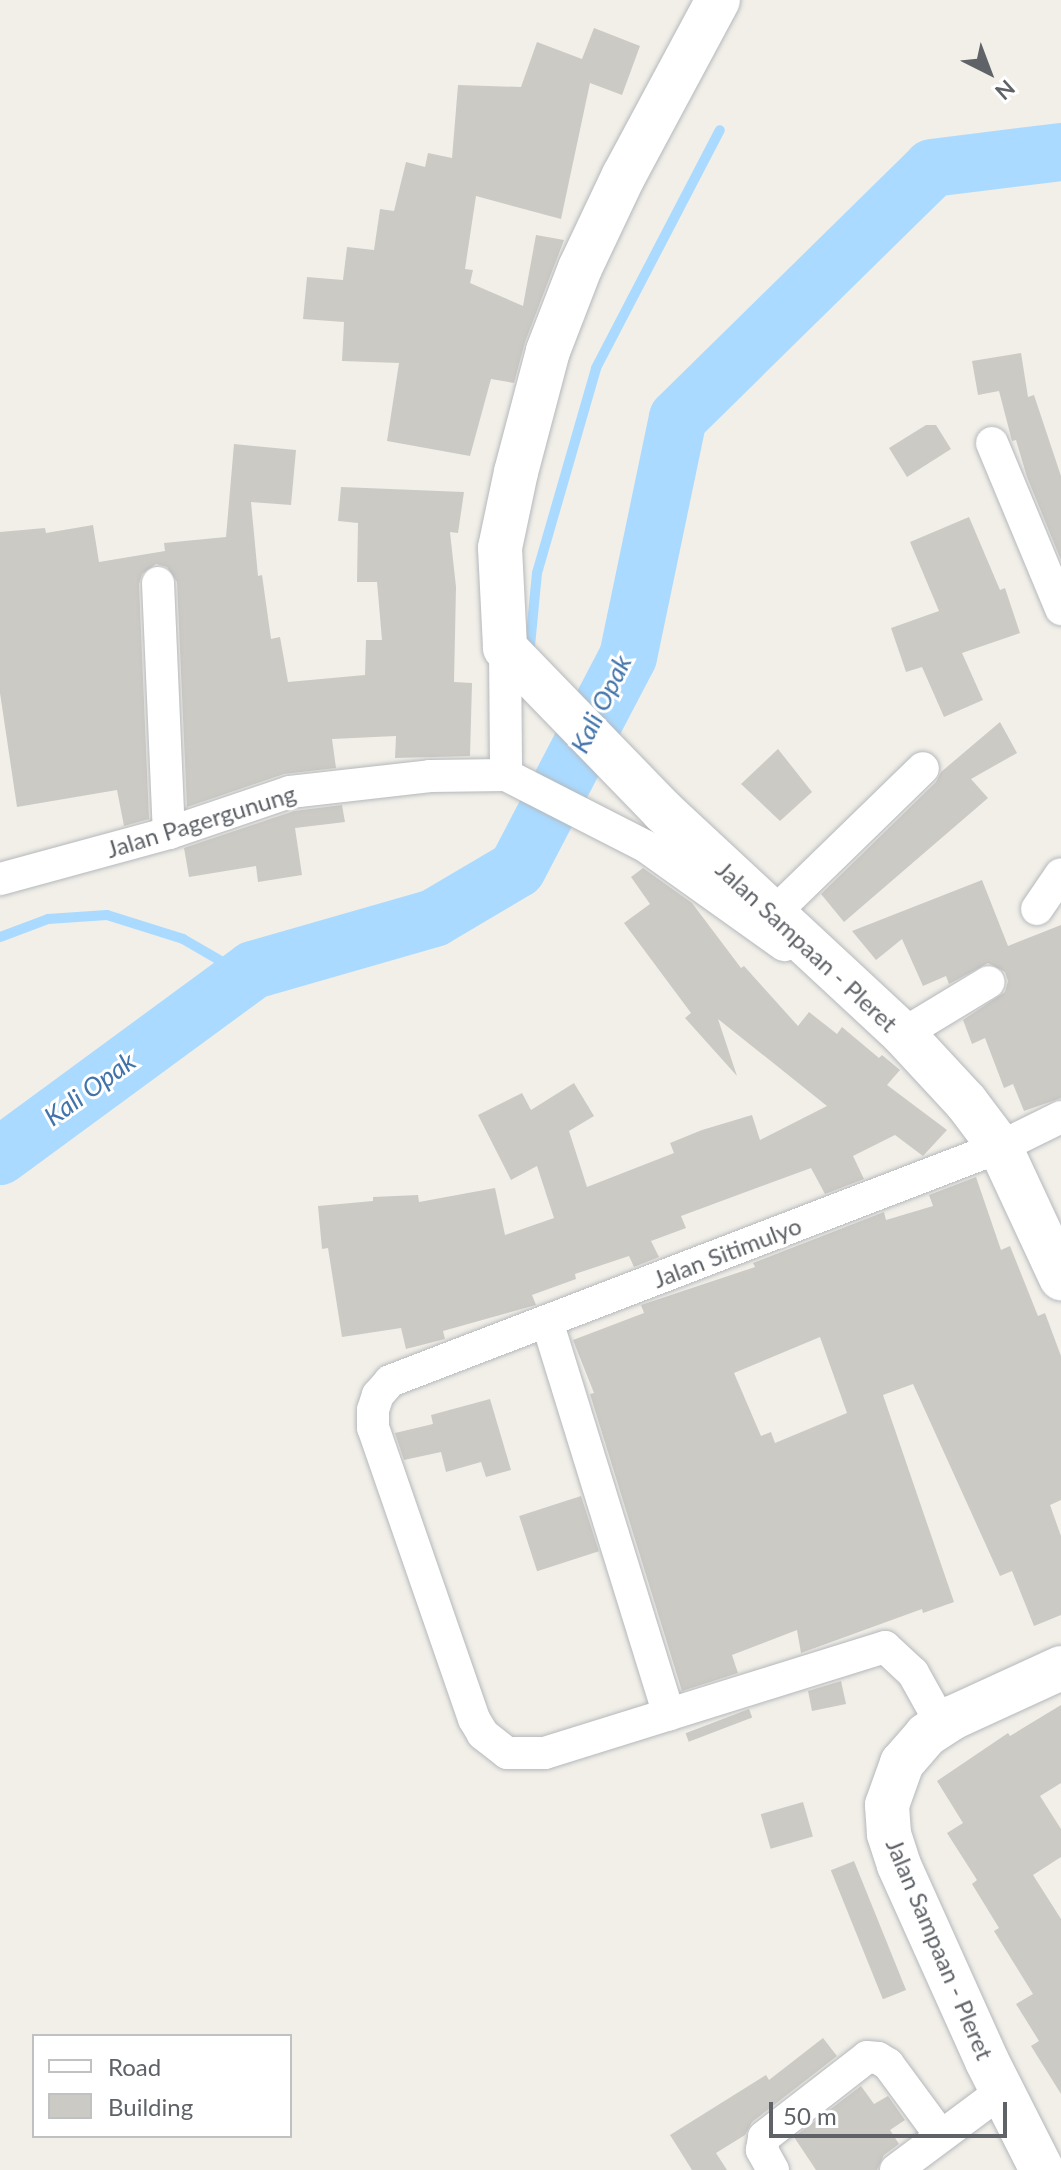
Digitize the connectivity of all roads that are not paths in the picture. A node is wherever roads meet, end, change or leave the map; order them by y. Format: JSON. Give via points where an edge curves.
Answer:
{"nodes":[{"id":1,"x":718,"y":0,"type":"edge"},
{"id":2,"x":992,"y":443,"type":"dead end"},
{"id":3,"x":158,"y":583,"type":"dead end"},
{"id":4,"x":1061,"y":609,"type":"edge"},
{"id":5,"x":505,"y":648,"type":"junction"},
{"id":6,"x":923,"y":768,"type":"dead end"},
{"id":7,"x":519,"y":781,"type":"junction"},
{"id":8,"x":654,"y":829,"type":"junction"},
{"id":9,"x":169,"y":833,"type":"junction"},
{"id":10,"x":1061,"y":874,"type":"edge"},
{"id":11,"x":0,"y":879,"type":"edge"},
{"id":12,"x":1037,"y":909,"type":"dead end"},
{"id":13,"x":773,"y":914,"type":"junction"},
{"id":14,"x":989,"y":982,"type":"dead end"},
{"id":15,"x":866,"y":1002,"type":"junction"},
{"id":16,"x":903,"y":1034,"type":"junction"},
{"id":17,"x":1061,"y":1117,"type":"edge"},
{"id":18,"x":1000,"y":1147,"type":"junction"},
{"id":19,"x":1061,"y":1278,"type":"edge"},
{"id":20,"x":547,"y":1321,"type":"junction"},
{"id":21,"x":1061,"y":1668,"type":"edge"},
{"id":22,"x":669,"y":1714,"type":"junction"},
{"id":23,"x":942,"y":1725,"type":"junction"},
{"id":24,"x":1002,"y":2091,"type":"junction"},
{"id":25,"x":941,"y":2136,"type":"junction"},
{"id":26,"x":1048,"y":2164,"type":"edge"},
{"id":27,"x":773,"y":2170,"type":"edge"},
{"id":28,"x":896,"y":2170,"type":"edge"}],
"edges":[{"from":1,"to":5,"type":"main road","via":[[624,175],[548,351],[500,548]]},
{"from":2,"to":4,"type":"street"},
{"from":3,"to":9,"type":"street"},
{"from":5,"to":7,"type":"street"},
{"from":5,"to":8,"type":"main road","name":"Jalan Sampaan - Pleret"},
{"from":6,"to":13,"type":"street"},
{"from":7,"to":8,"type":"street","name":"Jalan Pagergunung"},
{"from":7,"to":9,"type":"street","name":"Jalan Pagergunung","via":[[430,776],[290,792]]},
{"from":8,"to":13,"type":"main road","name":"Jalan Sampaan - Pleret"},
{"from":8,"to":15,"type":"street","name":"Jalan Pagergunung"},
{"from":9,"to":11,"type":"street","name":"Jalan Pagergunung"},
{"from":10,"to":12,"type":"street"},
{"from":13,"to":15,"type":"main road","name":"Jalan Sampaan - Pleret"},
{"from":14,"to":16,"type":"street"},
{"from":15,"to":16,"type":"main road","name":"Jalan Sampaan - Pleret"},
{"from":16,"to":18,"type":"main road","name":"Jalan Sampaan - Pleret"},
{"from":17,"to":18,"type":"street","name":"Jalan Sitimulyo"},
{"from":18,"to":19,"type":"main road","name":"Jalan Sampaan - Pleret"},
{"from":18,"to":20,"type":"street","name":"Jalan Sitimulyo"},
{"from":20,"to":22,"type":"street"},
{"from":20,"to":22,"type":"street","name":"Jalan Sitimulyo","via":[[390,1381],[378,1395],[373,1428],[434,1611],[483,1734],[507,1753],[545,1753]]},
{"from":21,"to":23,"type":"main road","name":"Jalan Sampaan - Pleret"},
{"from":22,"to":23,"type":"street","via":[[885,1647],[913,1673]]},
{"from":23,"to":24,"type":"main road","name":"Jalan Sampaan - Pleret","via":[[902,1763],[887,1805],[889,1834]]},
{"from":24,"to":25,"type":"street"},
{"from":24,"to":26,"type":"main road","name":"Jalan Sampaan - Pleret"},
{"from":25,"to":27,"type":"street","via":[[888,2064],[867,2057],[764,2137],[762,2150]]},
{"from":25,"to":28,"type":"street"}]}
